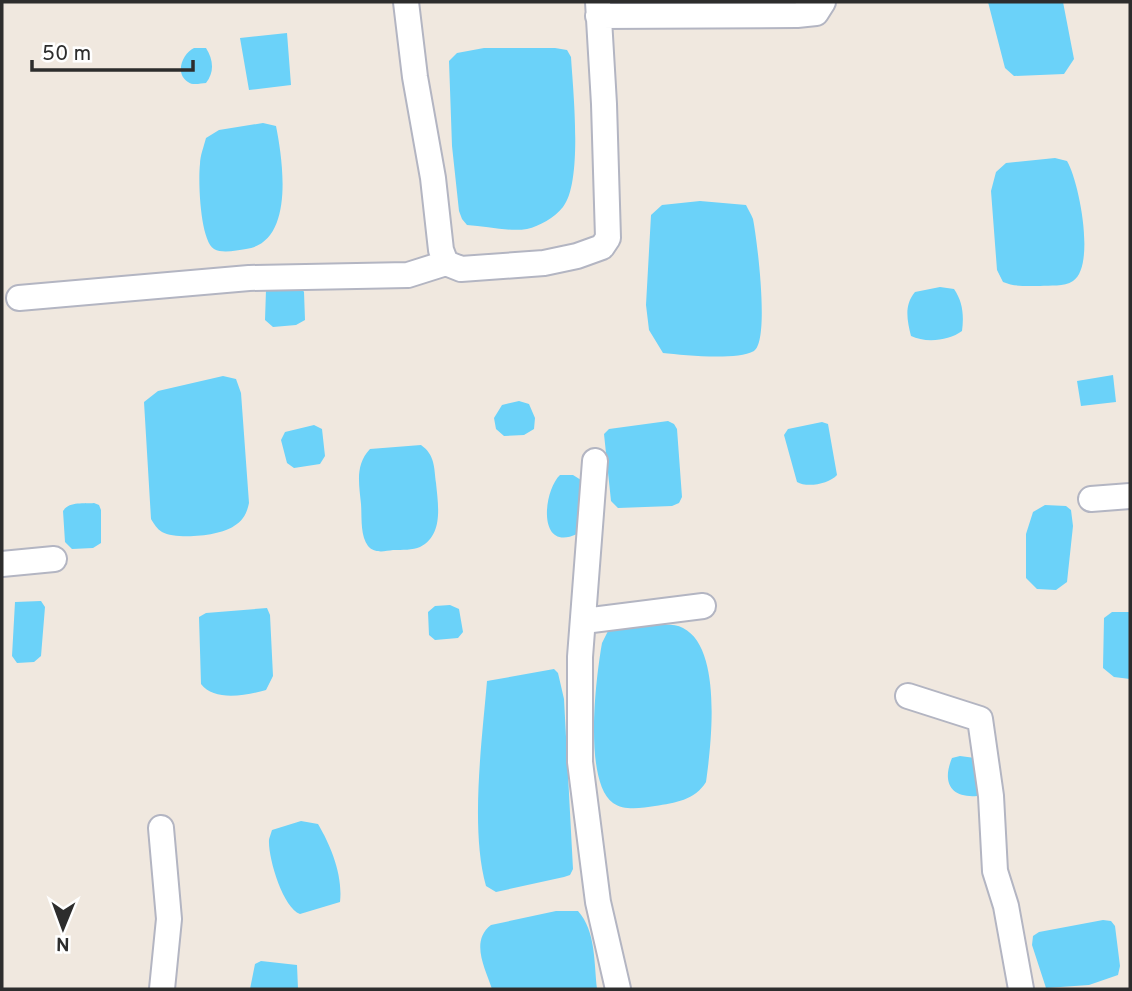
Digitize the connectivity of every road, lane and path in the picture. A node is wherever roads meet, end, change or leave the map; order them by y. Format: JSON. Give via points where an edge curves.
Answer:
{"nodes":[{"id":1,"x":406,"y":2,"type":"edge"},
{"id":2,"x":822,"y":2,"type":"edge"},
{"id":3,"x":598,"y":9,"type":"edge"},
{"id":4,"x":446,"y":263,"type":"junction"},
{"id":5,"x":19,"y":298,"type":"dead end"},
{"id":6,"x":596,"y":461,"type":"dead end"},
{"id":7,"x":1130,"y":496,"type":"edge"},
{"id":8,"x":1091,"y":499,"type":"dead end"},
{"id":9,"x":54,"y":559,"type":"dead end"},
{"id":10,"x":2,"y":564,"type":"edge"},
{"id":11,"x":703,"y":606,"type":"dead end"},
{"id":12,"x":584,"y":621,"type":"junction"},
{"id":13,"x":908,"y":696,"type":"dead end"},
{"id":14,"x":162,"y":828,"type":"dead end"},
{"id":15,"x":162,"y":989,"type":"edge"},
{"id":16,"x":618,"y":989,"type":"edge"},
{"id":17,"x":1021,"y":989,"type":"edge"}],
"edges":[{"from":1,"to":4,"type":"street","via":[[440,250]]},
{"from":2,"to":3,"type":"street","via":[[816,13],[797,15]]},
{"from":3,"to":4,"type":"street","via":[[608,237],[601,247],[544,264],[461,269]]},
{"from":4,"to":5,"type":"street","via":[[408,275],[249,278]]},
{"from":6,"to":12,"type":"street"},
{"from":7,"to":8,"type":"street"},
{"from":9,"to":10,"type":"street"},
{"from":11,"to":12,"type":"street"},
{"from":12,"to":16,"type":"street","via":[[580,762],[598,902]]},
{"from":13,"to":17,"type":"street","via":[[980,719],[995,872]]},
{"from":14,"to":15,"type":"street","via":[[169,919]]}]}
